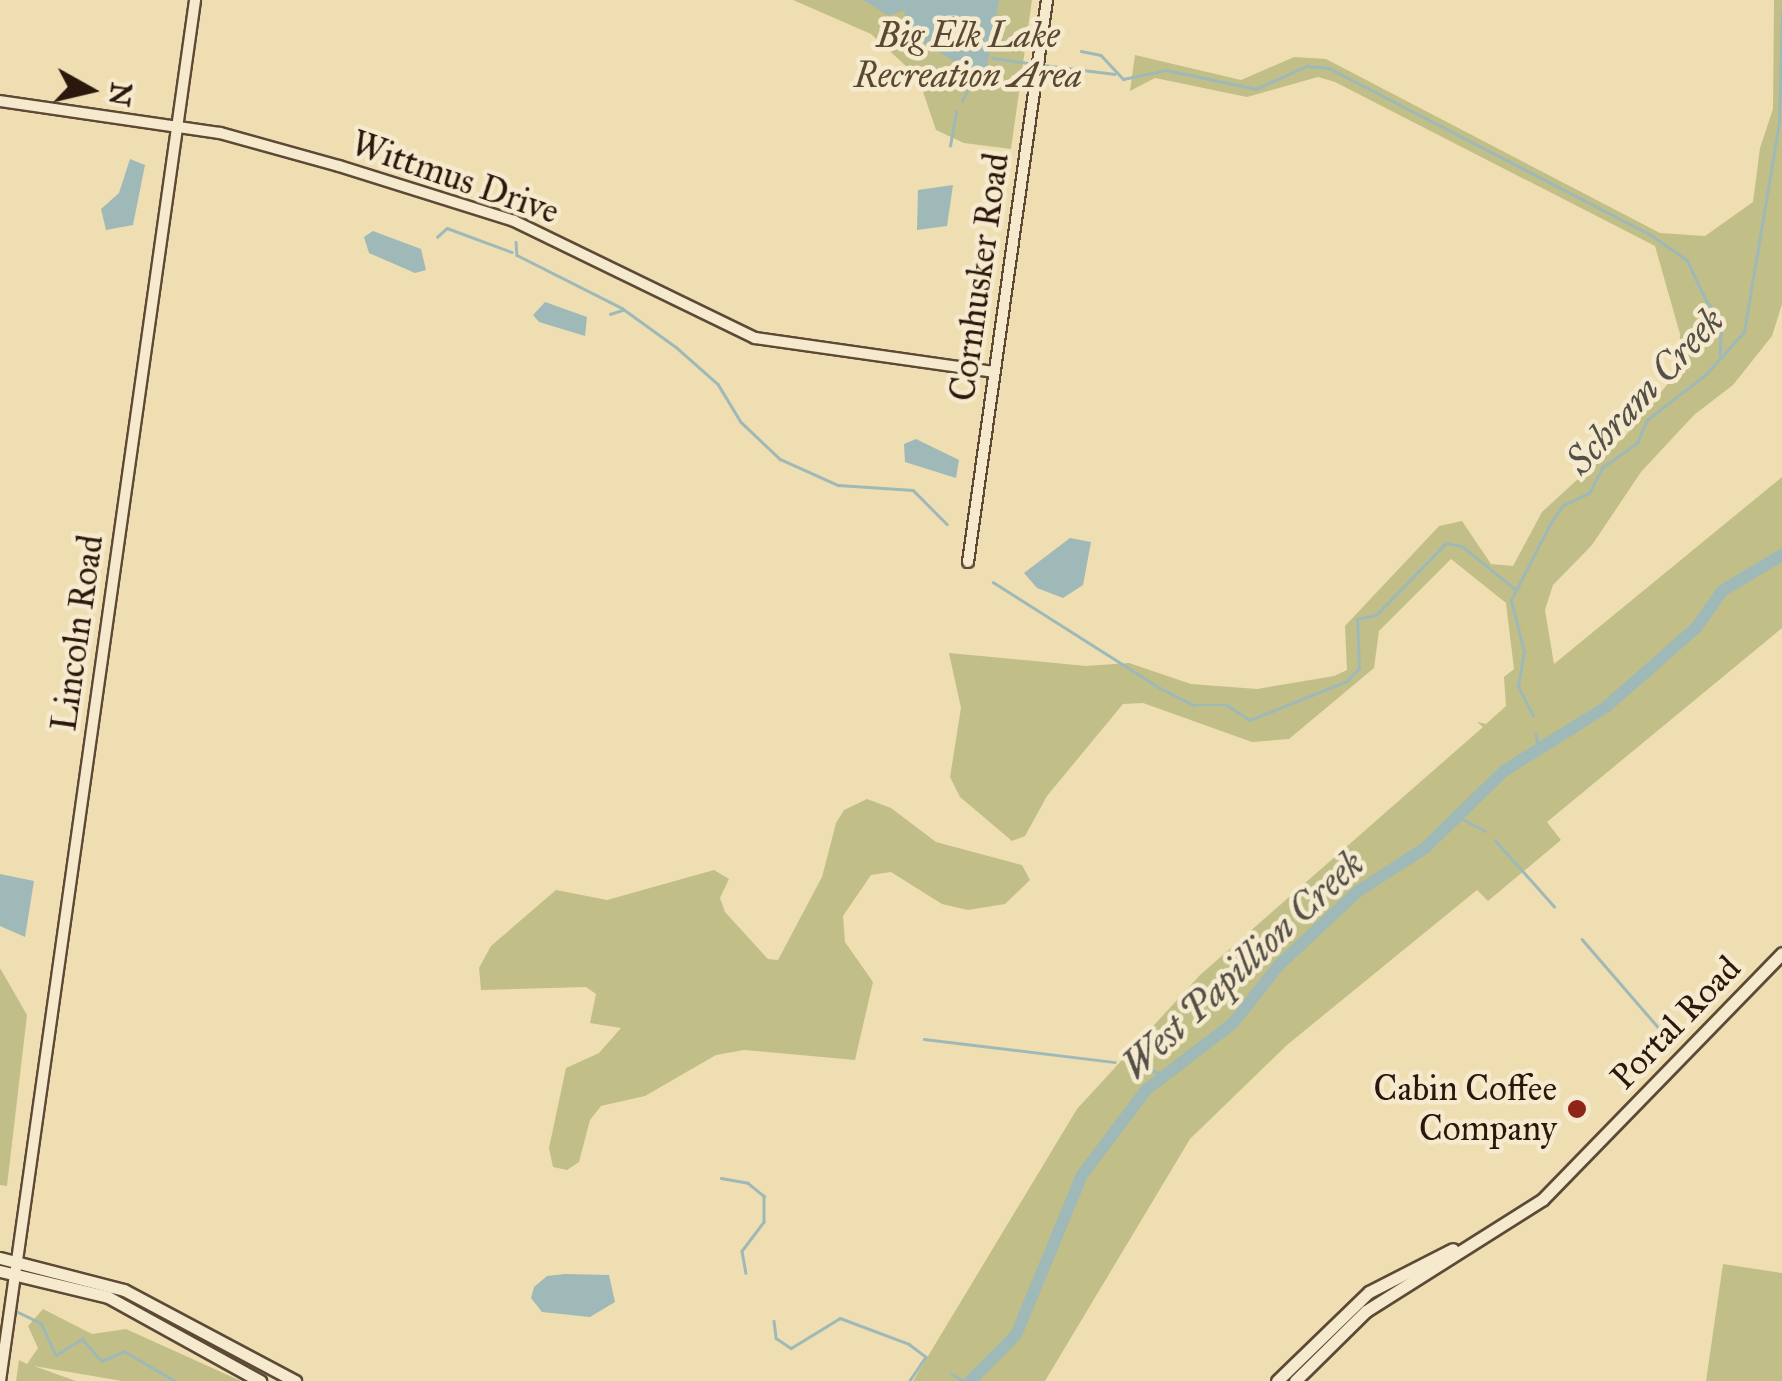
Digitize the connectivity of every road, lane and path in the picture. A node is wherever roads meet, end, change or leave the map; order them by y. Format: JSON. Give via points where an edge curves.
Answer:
{"nodes":[{"id":1,"x":196,"y":0,"type":"edge"},
{"id":2,"x":1047,"y":0,"type":"edge"},
{"id":3,"x":0,"y":101,"type":"edge"},
{"id":4,"x":178,"y":127,"type":"junction"},
{"id":5,"x":994,"y":372,"type":"junction"},
{"id":6,"x":968,"y":562,"type":"dead end"},
{"id":7,"x":1782,"y":954,"type":"edge"},
{"id":8,"x":1471,"y":1244,"type":"junction"},
{"id":9,"x":0,"y":1258,"type":"edge"},
{"id":10,"x":17,"y":1267,"type":"junction"},
{"id":11,"x":0,"y":1271,"type":"edge"},
{"id":12,"x":0,"y":1381,"type":"edge"},
{"id":13,"x":260,"y":1381,"type":"edge"},
{"id":14,"x":294,"y":1381,"type":"edge"},
{"id":15,"x":1278,"y":1381,"type":"edge"},
{"id":16,"x":1294,"y":1381,"type":"edge"}],
"edges":[{"from":1,"to":4,"type":"street","name":"Lincoln Road"},
{"from":2,"to":5,"type":"street","name":"Cornhusker Road"},
{"from":3,"to":4,"type":"street","name":"Wittmus Drive"},
{"from":4,"to":5,"type":"street","name":"Wittmus Drive","via":[[277,148],[514,221],[743,335]]},
{"from":4,"to":10,"type":"street","name":"Lincoln Road"},
{"from":5,"to":6,"type":"street","name":"Cornhusker Road"},
{"from":7,"to":8,"type":"main road","name":"Portal Road","via":[[1543,1199]]},
{"from":8,"to":15,"type":"main road","name":"Portal Road","via":[[1421,1261],[1369,1292]]},
{"from":8,"to":16,"type":"main road","name":"Portal Road","via":[[1366,1311]]},
{"from":9,"to":10,"type":"main road"},
{"from":10,"to":11,"type":"main road"},
{"from":10,"to":12,"type":"street","name":"Lincoln Road"},
{"from":10,"to":13,"type":"main road","via":[[130,1306]]},
{"from":10,"to":14,"type":"main road","via":[[139,1296]]}]}
